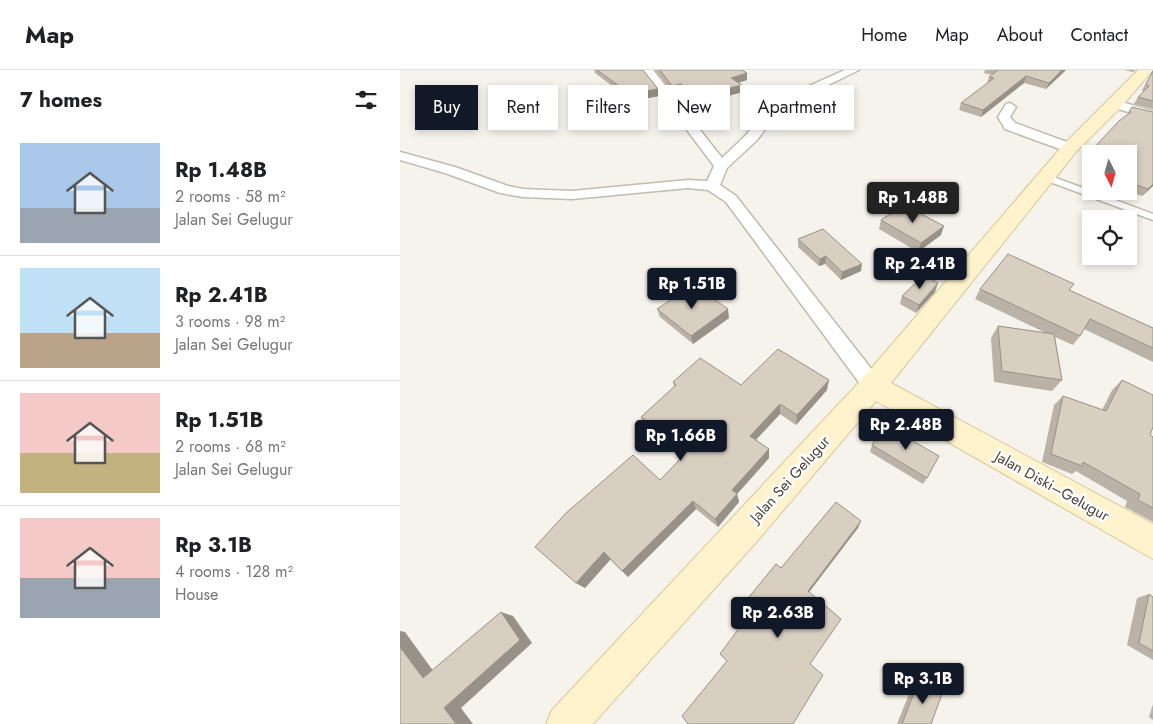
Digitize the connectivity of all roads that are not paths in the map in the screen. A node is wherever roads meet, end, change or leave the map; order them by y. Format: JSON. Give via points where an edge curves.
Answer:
{"nodes":[{"id":1,"x":647,"y":70,"type":"edge"},
{"id":2,"x":854,"y":70,"type":"edge"},
{"id":3,"x":1146,"y":70,"type":"edge"},
{"id":4,"x":1115,"y":104,"type":"junction"},
{"id":5,"x":1010,"y":107,"type":"dead end"},
{"id":6,"x":1153,"y":115,"type":"edge"},
{"id":7,"x":1070,"y":148,"type":"junction"},
{"id":8,"x":400,"y":156,"type":"edge"},
{"id":9,"x":721,"y":166,"type":"junction"},
{"id":10,"x":1045,"y":177,"type":"junction"},
{"id":11,"x":712,"y":186,"type":"junction"},
{"id":12,"x":1153,"y":218,"type":"edge"},
{"id":13,"x":873,"y":386,"type":"junction"},
{"id":14,"x":1153,"y":542,"type":"edge"},
{"id":15,"x":566,"y":724,"type":"edge"}],
"edges":[{"from":1,"to":9,"type":"street"},
{"from":2,"to":9,"type":"street","via":[[777,105],[752,136]]},
{"from":3,"to":4,"type":"main road","name":"Jalan Sei Gelugur"},
{"from":4,"to":6,"type":"street"},
{"from":4,"to":7,"type":"main road","name":"Jalan Sei Gelugur"},
{"from":5,"to":7,"type":"street","via":[[1004,117],[1006,123]]},
{"from":7,"to":10,"type":"main road","name":"Jalan Sei Gelugur"},
{"from":8,"to":11,"type":"street","via":[[523,193],[572,195],[688,184]]},
{"from":9,"to":11,"type":"street"},
{"from":10,"to":12,"type":"lane"},
{"from":10,"to":13,"type":"main road","name":"Jalan Sei Gelugur"},
{"from":11,"to":13,"type":"street","via":[[731,199]]},
{"from":13,"to":14,"type":"main road","name":"Jalan Diski–Gelugur"},
{"from":13,"to":15,"type":"main road","name":"Jalan Sei Gelugur"}]}
